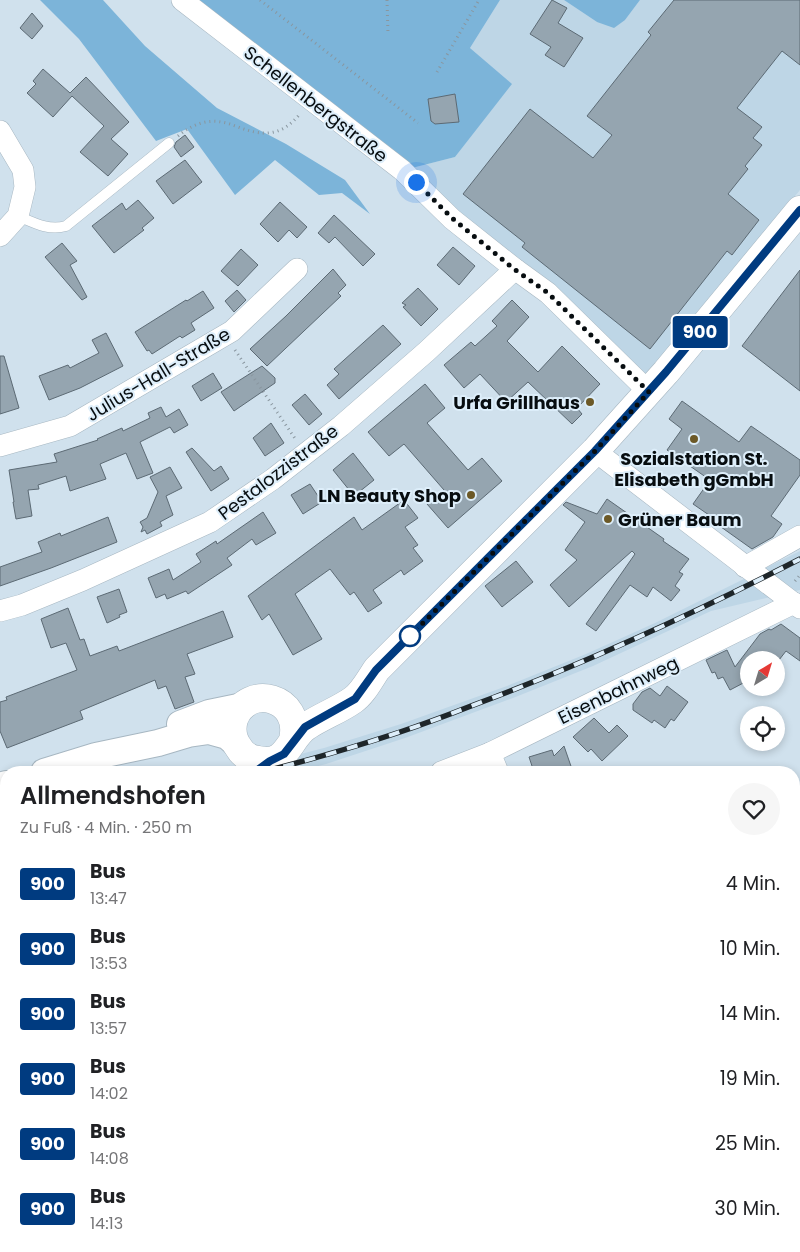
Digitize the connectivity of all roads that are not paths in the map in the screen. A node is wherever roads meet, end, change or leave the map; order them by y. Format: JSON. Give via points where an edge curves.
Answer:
{"nodes":[{"id":1,"x":182,"y":0,"type":"edge"},
{"id":2,"x":0,"y":131,"type":"edge"},
{"id":3,"x":169,"y":143,"type":"road end"},
{"id":4,"x":800,"y":210,"type":"edge"},
{"id":5,"x":18,"y":216,"type":"junction"},
{"id":6,"x":0,"y":236,"type":"edge"},
{"id":7,"x":297,"y":269,"type":"dead end"},
{"id":8,"x":514,"y":269,"type":"junction"},
{"id":9,"x":649,"y":392,"type":"junction"},
{"id":10,"x":0,"y":446,"type":"edge"},
{"id":11,"x":595,"y":451,"type":"junction"},
{"id":12,"x":800,"y":536,"type":"edge"},
{"id":13,"x":745,"y":567,"type":"junction"},
{"id":14,"x":797,"y":606,"type":"edge"},
{"id":15,"x":0,"y":611,"type":"edge"},
{"id":16,"x":376,"y":670,"type":"junction"},
{"id":17,"x":282,"y":704,"type":"junction"},
{"id":18,"x":243,"y":706,"type":"junction"},
{"id":19,"x":294,"y":736,"type":"junction"},
{"id":20,"x":133,"y":748,"type":"junction"},
{"id":21,"x":235,"y":755,"type":"edge"},
{"id":22,"x":494,"y":763,"type":"edge"},
{"id":23,"x":64,"y":766,"type":"edge"},
{"id":24,"x":261,"y":766,"type":"edge"},
{"id":25,"x":264,"y":766,"type":"edge"},
{"id":26,"x":476,"y":766,"type":"edge"}],
"edges":[{"from":1,"to":8,"type":"street","name":"Schellenbergstraße","via":[[402,170],[452,218]]},
{"from":2,"to":5,"type":"street","via":[[23,170],[25,186]]},
{"from":3,"to":5,"type":"lane","via":[[66,226],[50,228]]},
{"from":4,"to":9,"type":"main road"},
{"from":5,"to":6,"type":"street"},
{"from":7,"to":10,"type":"street","name":"Julius-Hall-Straße","via":[[232,331],[70,426]]},
{"from":8,"to":9,"type":"street","name":"Schellenbergstraße","via":[[548,293]]},
{"from":8,"to":15,"type":"street","name":"Pestalozzistraße","via":[[341,426],[273,479],[210,522],[83,580]]},
{"from":9,"to":11,"type":"main road"},
{"from":11,"to":13,"type":"street"},
{"from":11,"to":16,"type":"main road"},
{"from":12,"to":13,"type":"street"},
{"from":13,"to":14,"type":"street"},
{"from":14,"to":22,"type":"street","name":"Eisenbahnweg"},
{"from":16,"to":17,"type":"main road","via":[[309,704]]},
{"from":16,"to":19,"type":"main road","via":[[355,699]]},
{"from":17,"to":18,"type":"main road","via":[[266,698]]},
{"from":17,"to":19,"type":"main road","via":[[295,724]]},
{"from":18,"to":20,"type":"street","via":[[209,713],[157,733]]},
{"from":18,"to":21,"type":"main road","via":[[234,719]]},
{"from":19,"to":25,"type":"main road","via":[[284,754]]},
{"from":20,"to":21,"type":"street","via":[[208,731],[227,736]]},
{"from":20,"to":23,"type":"street"},
{"from":21,"to":24,"type":"main road","via":[[253,759]]},
{"from":22,"to":26,"type":"street","name":"Eisenbahnweg"}]}
